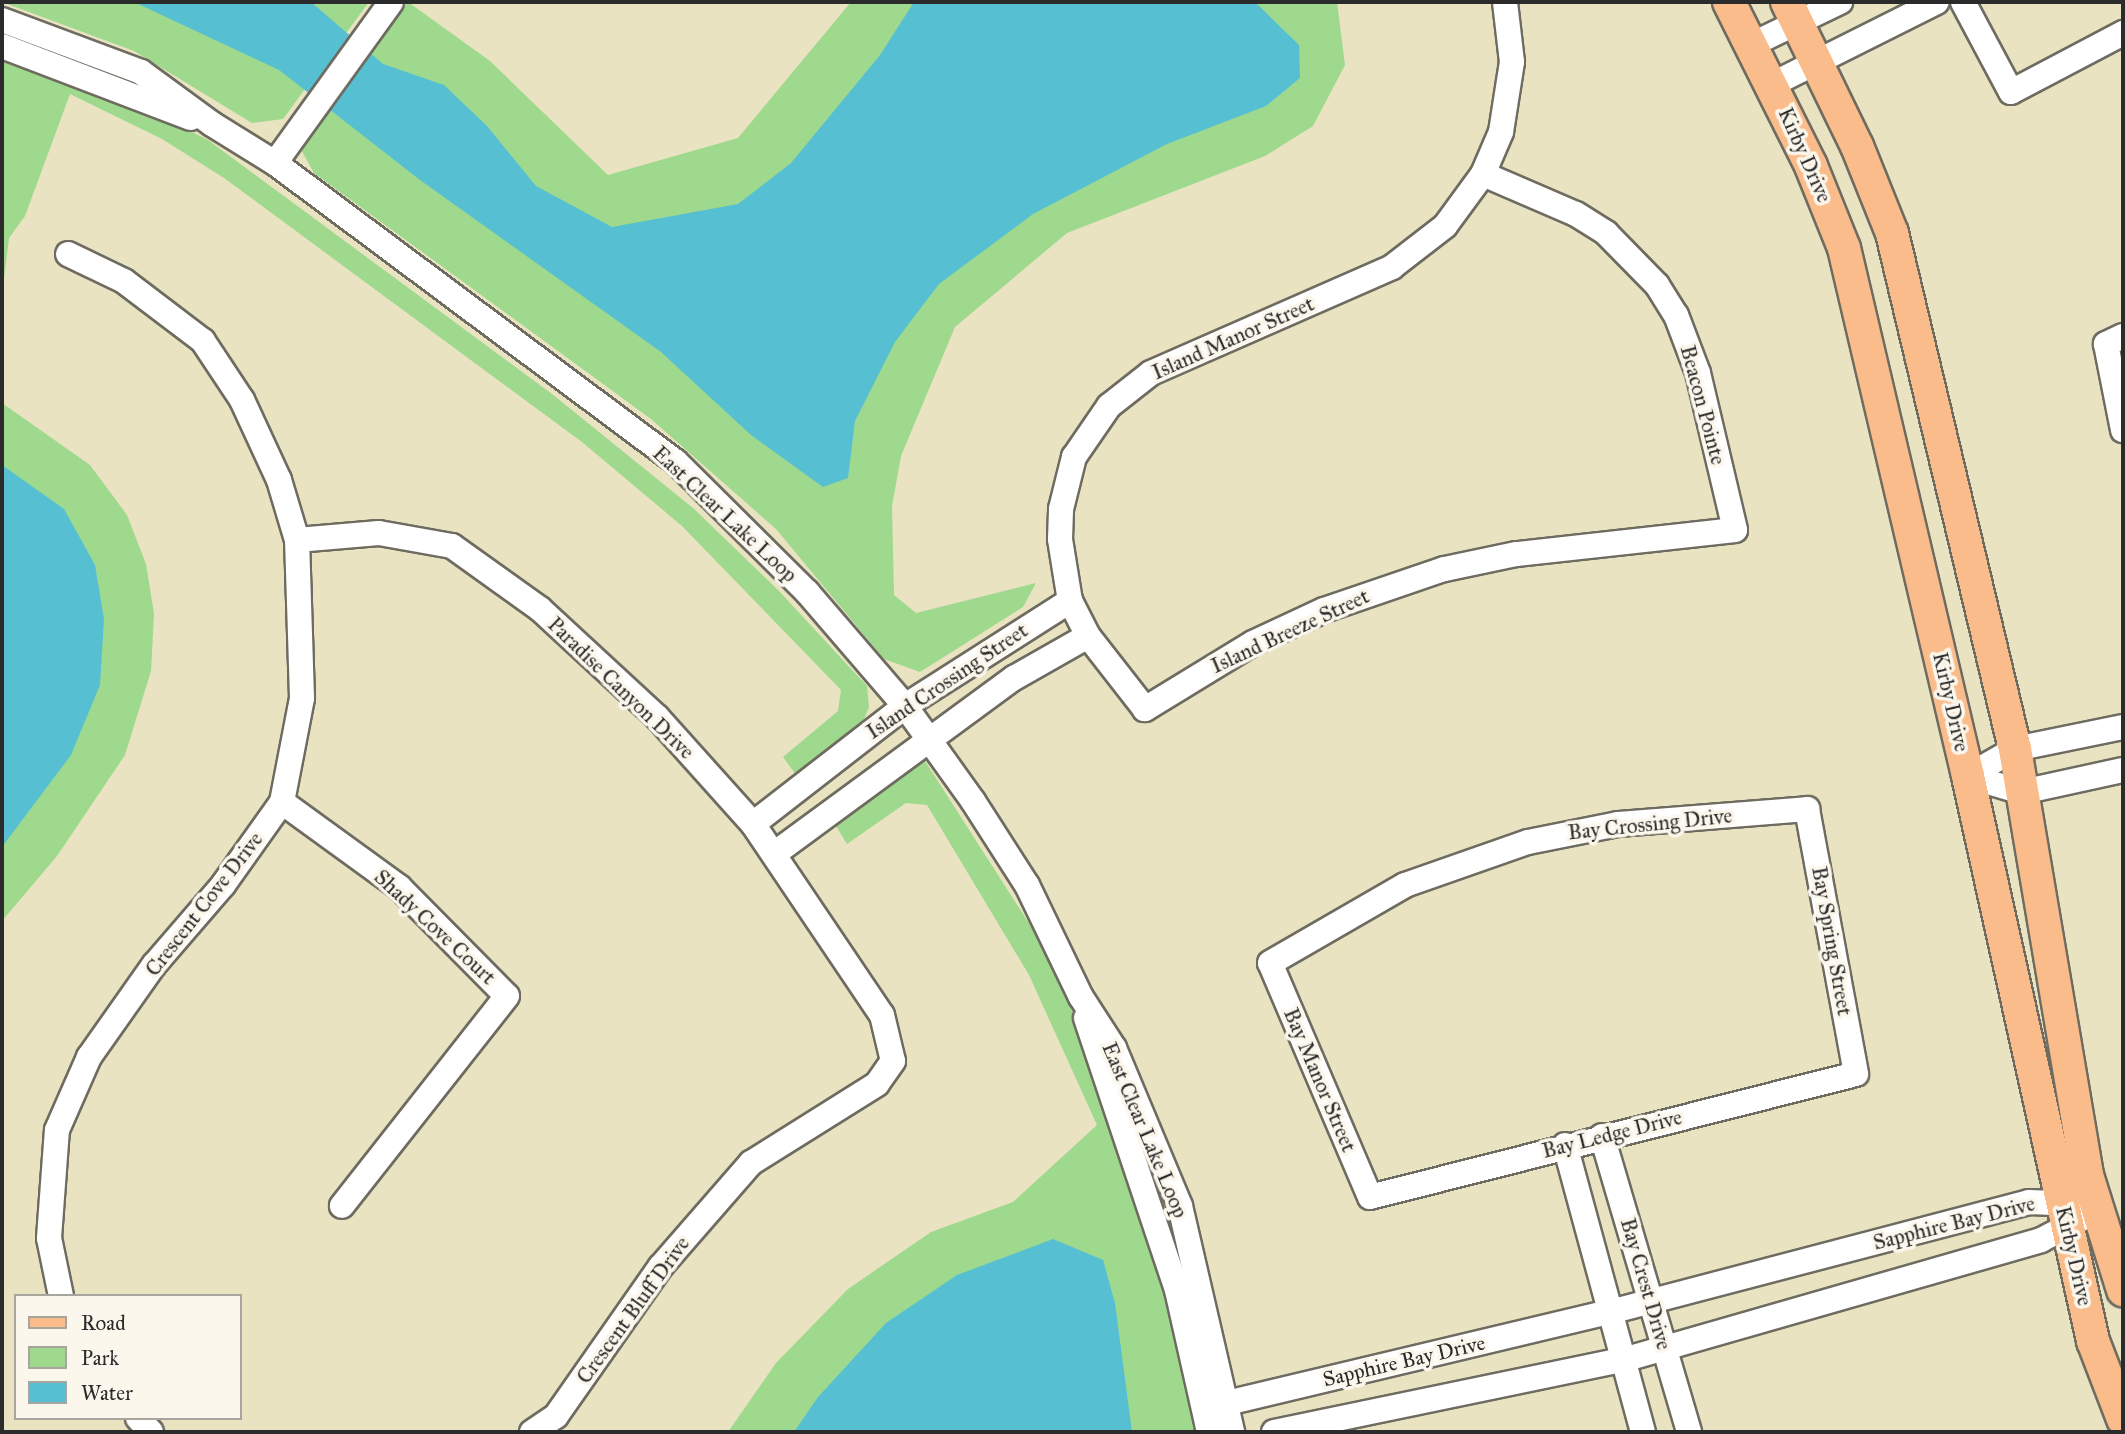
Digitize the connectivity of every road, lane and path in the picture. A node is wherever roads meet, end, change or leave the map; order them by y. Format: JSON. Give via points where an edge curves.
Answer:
{"nodes":[{"id":1,"x":391,"y":2,"type":"edge"},
{"id":2,"x":1504,"y":2,"type":"edge"},
{"id":3,"x":1729,"y":2,"type":"edge"},
{"id":4,"x":1840,"y":2,"type":"edge"},
{"id":5,"x":1937,"y":2,"type":"edge"},
{"id":6,"x":1964,"y":2,"type":"edge"},
{"id":7,"x":1792,"y":12,"type":"edge"},
{"id":8,"x":2,"y":20,"type":"edge"},
{"id":9,"x":2123,"y":33,"type":"edge"},
{"id":10,"x":1753,"y":44,"type":"junction"},
{"id":11,"x":2,"y":46,"type":"edge"},
{"id":12,"x":1818,"y":62,"type":"junction"},
{"id":13,"x":1773,"y":84,"type":"junction"},
{"id":14,"x":212,"y":124,"type":"junction"},
{"id":15,"x":275,"y":163,"type":"junction"},
{"id":16,"x":1483,"y":174,"type":"junction"},
{"id":17,"x":68,"y":254,"type":"dead end"},
{"id":18,"x":2114,"y":340,"type":"edge"},
{"id":19,"x":2123,"y":430,"type":"edge"},
{"id":20,"x":1735,"y":530,"type":"joint"},
{"id":21,"x":297,"y":540,"type":"junction"},
{"id":22,"x":1070,"y":601,"type":"junction"},
{"id":23,"x":1088,"y":636,"type":"junction"},
{"id":24,"x":905,"y":706,"type":"junction"},
{"id":25,"x":1145,"y":709,"type":"joint"},
{"id":26,"x":2123,"y":727,"type":"edge"},
{"id":27,"x":929,"y":740,"type":"junction"},
{"id":28,"x":2015,"y":749,"type":"junction"},
{"id":29,"x":827,"y":766,"type":"junction"},
{"id":30,"x":2123,"y":770,"type":"edge"},
{"id":31,"x":1968,"y":776,"type":"junction"},
{"id":32,"x":2022,"y":792,"type":"junction"},
{"id":33,"x":851,"y":798,"type":"junction"},
{"id":34,"x":282,"y":802,"type":"junction"},
{"id":35,"x":1807,"y":809,"type":"joint"},
{"id":36,"x":753,"y":824,"type":"junction"},
{"id":37,"x":774,"y":854,"type":"junction"},
{"id":38,"x":1270,"y":964,"type":"joint"},
{"id":39,"x":1081,"y":997,"type":"junction"},
{"id":40,"x":882,"y":1015,"type":"joint"},
{"id":41,"x":1856,"y":1074,"type":"joint"},
{"id":42,"x":1602,"y":1136,"type":"junction"},
{"id":43,"x":1565,"y":1145,"type":"junction"},
{"id":44,"x":1370,"y":1197,"type":"joint"},
{"id":45,"x":342,"y":1206,"type":"dead end"},
{"id":46,"x":2096,"y":1208,"type":"junction"},
{"id":47,"x":2065,"y":1214,"type":"junction"},
{"id":48,"x":2123,"y":1290,"type":"edge"},
{"id":49,"x":61,"y":1294,"type":"edge"},
{"id":50,"x":1651,"y":1301,"type":"junction"},
{"id":51,"x":1610,"y":1312,"type":"junction"},
{"id":52,"x":1664,"y":1349,"type":"junction"},
{"id":53,"x":1623,"y":1360,"type":"junction"},
{"id":54,"x":1227,"y":1403,"type":"junction"},
{"id":55,"x":2123,"y":1419,"type":"edge"},
{"id":56,"x":1212,"y":1430,"type":"edge"},
{"id":57,"x":532,"y":1432,"type":"edge"},
{"id":58,"x":1232,"y":1432,"type":"edge"},
{"id":59,"x":1274,"y":1432,"type":"edge"},
{"id":60,"x":1643,"y":1432,"type":"edge"},
{"id":61,"x":1689,"y":1432,"type":"edge"}],
"edges":[{"from":1,"to":15,"type":"street"},
{"from":2,"to":16,"type":"street","name":"Island Manor Street","via":[[1512,62],[1509,97]]},
{"from":3,"to":10,"type":"main road","name":"Kirby Drive"},
{"from":4,"to":7,"type":"street"},
{"from":5,"to":12,"type":"street"},
{"from":6,"to":9,"type":"street","via":[[2011,92]]},
{"from":7,"to":10,"type":"street"},
{"from":7,"to":12,"type":"main road","name":"Kirby Drive"},
{"from":8,"to":14,"type":"street","name":"East Clear Lake Loop","via":[[141,72]]},
{"from":10,"to":13,"type":"main road","name":"Kirby Drive"},
{"from":11,"to":14,"type":"street","name":"East Clear Lake Loop"},
{"from":12,"to":13,"type":"street"},
{"from":12,"to":28,"type":"main road","name":"Kirby Drive","via":[[1892,233]]},
{"from":13,"to":31,"type":"main road","name":"Kirby Drive","via":[[1844,248]]},
{"from":14,"to":15,"type":"street","name":"East Clear Lake Loop"},
{"from":15,"to":24,"type":"street","name":"East Clear Lake Loop","via":[[676,462],[807,592]]},
{"from":16,"to":20,"type":"street","name":"Beacon Pointe","via":[[1586,220],[1634,258],[1657,285],[1689,344]]},
{"from":16,"to":22,"type":"street","name":"Island Manor Street","via":[[1445,226],[1392,267],[1151,373],[1108,406],[1088,431],[1066,483],[1060,539]]},
{"from":17,"to":21,"type":"street","name":"Crescent Cove Drive","via":[[124,281],[203,341],[247,411],[279,480]]},
{"from":18,"to":19,"type":"street"},
{"from":20,"to":25,"type":"street","name":"Island Breeze Street","via":[[1516,554],[1420,577],[1324,610],[1253,643]]},
{"from":21,"to":34,"type":"street","name":"Crescent Cove Drive","via":[[302,698]]},
{"from":21,"to":36,"type":"street","name":"Paradise Canyon Drive","via":[[379,533],[452,546],[540,609],[657,717]]},
{"from":22,"to":23,"type":"street","name":"Island Manor Street"},
{"from":22,"to":24,"type":"street","name":"Island Crossing Street"},
{"from":23,"to":25,"type":"street","name":"Island Manor Street"},
{"from":23,"to":27,"type":"street","name":"Island Crossing Street","via":[[1014,678]]},
{"from":24,"to":27,"type":"street","name":"East Clear Lake Loop"},
{"from":24,"to":29,"type":"street","name":"Island Crossing Street"},
{"from":26,"to":28,"type":"street"},
{"from":27,"to":33,"type":"street","name":"Island Crossing Street"},
{"from":27,"to":39,"type":"street","name":"East Clear Lake Loop","via":[[1027,885]]},
{"from":28,"to":31,"type":"street"},
{"from":28,"to":32,"type":"main road","name":"Kirby Drive"},
{"from":29,"to":33,"type":"street"},
{"from":29,"to":36,"type":"street","name":"Island Crossing Street"},
{"from":30,"to":32,"type":"street"},
{"from":31,"to":32,"type":"street"},
{"from":31,"to":47,"type":"main road","name":"Kirby Drive"},
{"from":32,"to":46,"type":"main road","name":"Kirby Drive"},
{"from":33,"to":37,"type":"street","name":"Island Crossing Street"},
{"from":34,"to":45,"type":"street","name":"Shady Cove Court","via":[[400,887],[507,996]]},
{"from":34,"to":49,"type":"street","name":"Crescent Cove Drive","via":[[223,885],[154,965],[89,1057],[57,1130],[49,1238]]},
{"from":35,"to":38,"type":"street","name":"Bay Crossing Drive","via":[[1618,824],[1528,842],[1405,884]]},
{"from":35,"to":41,"type":"street","name":"Bay Spring Street"},
{"from":36,"to":37,"type":"street","name":"Paradise Canyon Drive"},
{"from":37,"to":40,"type":"street","name":"Paradise Canyon Drive"},
{"from":38,"to":44,"type":"street","name":"Bay Manor Street"},
{"from":39,"to":54,"type":"street","name":"East Clear Lake Loop","via":[[1114,1048],[1180,1206]]},
{"from":39,"to":56,"type":"street","name":"East Clear Lake Loop","via":[[1177,1290]]},
{"from":40,"to":57,"type":"street","name":"Crescent Bluff Drive","via":[[893,1061],[877,1084],[751,1163],[661,1266],[556,1416]]},
{"from":41,"to":42,"type":"street","name":"Bay Ledge Drive"},
{"from":42,"to":43,"type":"street","name":"Bay Ledge Drive"},
{"from":42,"to":50,"type":"street","name":"Bay Crest Drive"},
{"from":43,"to":44,"type":"street","name":"Bay Ledge Drive"},
{"from":43,"to":51,"type":"street","name":"Bay Crest Drive"},
{"from":46,"to":47,"type":"street","name":"Sapphire Bay Drive"},
{"from":46,"to":48,"type":"main road","name":"Kirby Drive"},
{"from":47,"to":50,"type":"street","name":"Sapphire Bay Drive","via":[[2029,1202]]},
{"from":47,"to":52,"type":"street","name":"Sapphire Bay Drive"},
{"from":47,"to":55,"type":"main road","name":"Kirby Drive","via":[[2093,1341]]},
{"from":50,"to":51,"type":"street","name":"Sapphire Bay Drive"},
{"from":50,"to":52,"type":"street","name":"Bay Crest Drive"},
{"from":51,"to":53,"type":"street","name":"Bay Crest Drive"},
{"from":51,"to":54,"type":"street","name":"Sapphire Bay Drive"},
{"from":52,"to":53,"type":"street","name":"Sapphire Bay Drive"},
{"from":52,"to":61,"type":"street","name":"Bay Crest Drive"},
{"from":53,"to":59,"type":"street","name":"Sapphire Bay Drive"},
{"from":53,"to":60,"type":"street","name":"Bay Crest Drive"},
{"from":54,"to":56,"type":"street"},
{"from":54,"to":58,"type":"street","name":"East Clear Lake Loop"}]}
